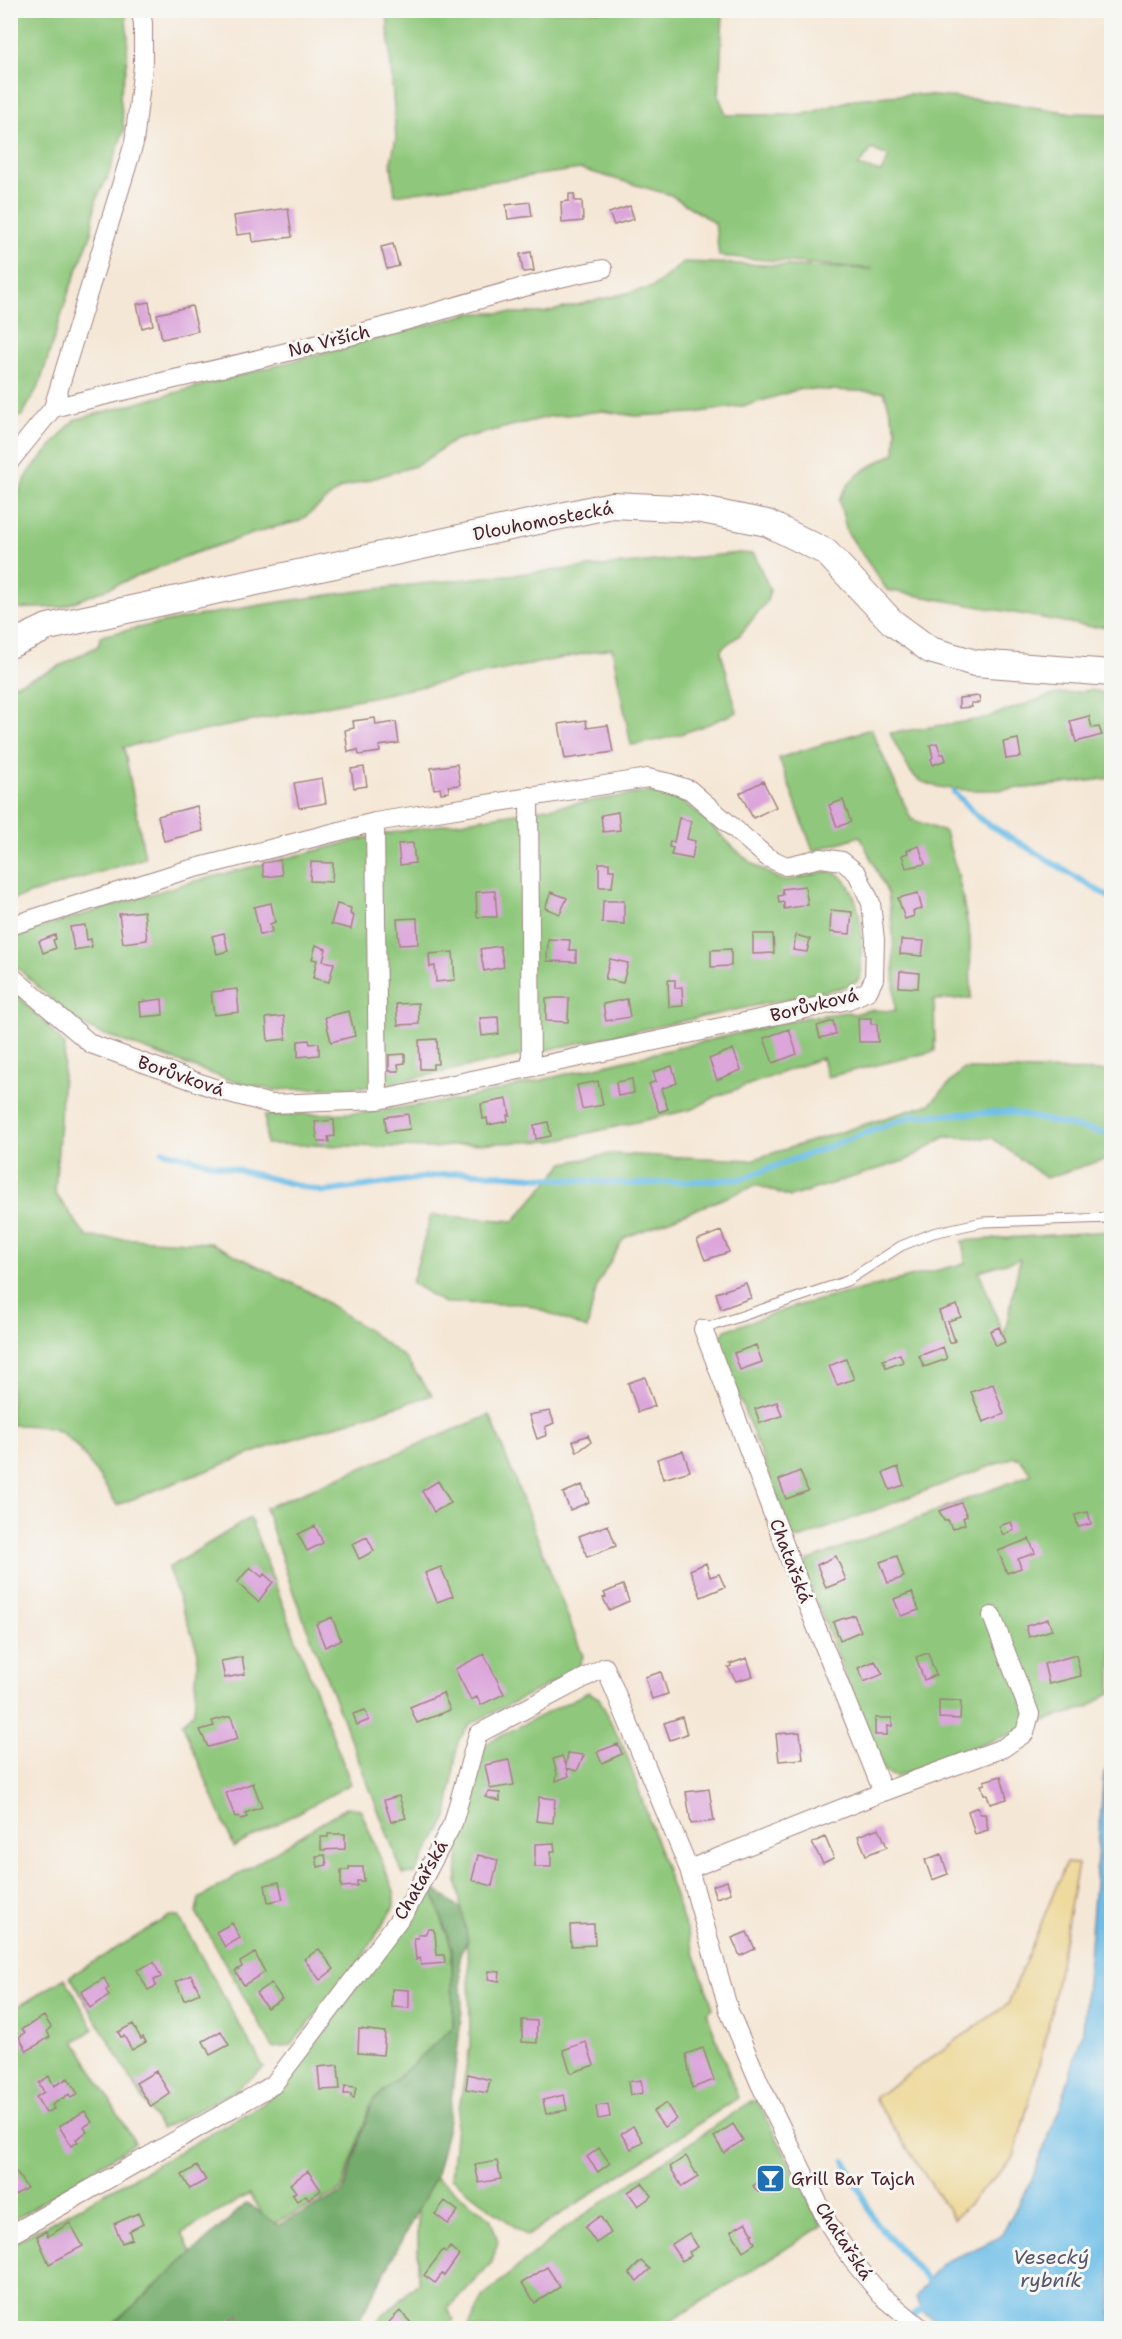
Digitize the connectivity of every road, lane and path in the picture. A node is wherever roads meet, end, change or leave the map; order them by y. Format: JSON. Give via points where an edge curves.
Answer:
{"nodes":[{"id":1,"x":140,"y":10,"type":"edge"},
{"id":2,"x":603,"y":269,"type":"dead end"},
{"id":3,"x":53,"y":408,"type":"junction"},
{"id":4,"x":10,"y":461,"type":"edge"},
{"id":5,"x":10,"y":645,"type":"edge"},
{"id":6,"x":1112,"y":673,"type":"edge"},
{"id":7,"x":529,"y":796,"type":"junction"},
{"id":8,"x":375,"y":822,"type":"junction"},
{"id":9,"x":10,"y":926,"type":"edge"},
{"id":10,"x":10,"y":975,"type":"edge"},
{"id":11,"x":531,"y":1067,"type":"junction"},
{"id":12,"x":378,"y":1100,"type":"junction"},
{"id":13,"x":1112,"y":1218,"type":"edge"},
{"id":14,"x":703,"y":1329,"type":"joint"},
{"id":15,"x":992,"y":1616,"type":"dead end"},
{"id":16,"x":883,"y":1792,"type":"junction"},
{"id":17,"x":689,"y":1869,"type":"junction"},
{"id":18,"x":10,"y":2235,"type":"edge"},
{"id":19,"x":913,"y":2322,"type":"edge"}],
"edges":[{"from":1,"to":3,"type":"street","via":[[143,66],[134,143]]},
{"from":2,"to":3,"type":"street","name":"Na Vrších"},
{"from":3,"to":4,"type":"street"},
{"from":5,"to":6,"type":"street","name":"Dlouhomostecká","via":[[48,627],[612,505],[697,509],[768,523],[826,552],[892,622],[930,650],[975,663]]},
{"from":7,"to":8,"type":"street","name":"Borůvková"},
{"from":7,"to":11,"type":"street"},
{"from":7,"to":11,"type":"street","name":"Borůvková","via":[[648,778],[690,790],[767,857],[786,866],[821,858],[842,861],[857,873],[871,903],[875,940],[874,979],[868,991],[848,1000]]},
{"from":8,"to":9,"type":"street","name":"Borůvková","via":[[180,872]]},
{"from":8,"to":12,"type":"street"},
{"from":10,"to":12,"type":"street","name":"Borůvková","via":[[91,1044],[222,1091],[271,1104]]},
{"from":11,"to":12,"type":"street","name":"Borůvková"},
{"from":13,"to":14,"type":"lane","via":[[983,1222],[933,1233],[901,1246],[847,1281]]},
{"from":14,"to":16,"type":"street","name":"Chatařská"},
{"from":15,"to":16,"type":"street","via":[[1030,1714],[1025,1733],[1003,1748]]},
{"from":16,"to":17,"type":"street"},
{"from":17,"to":18,"type":"street","name":"Chatařská","via":[[605,1667],[478,1734],[453,1823],[407,1909],[273,2085]]},
{"from":17,"to":19,"type":"street","name":"Chatařská","via":[[729,2011],[828,2223],[881,2295]]}]}
